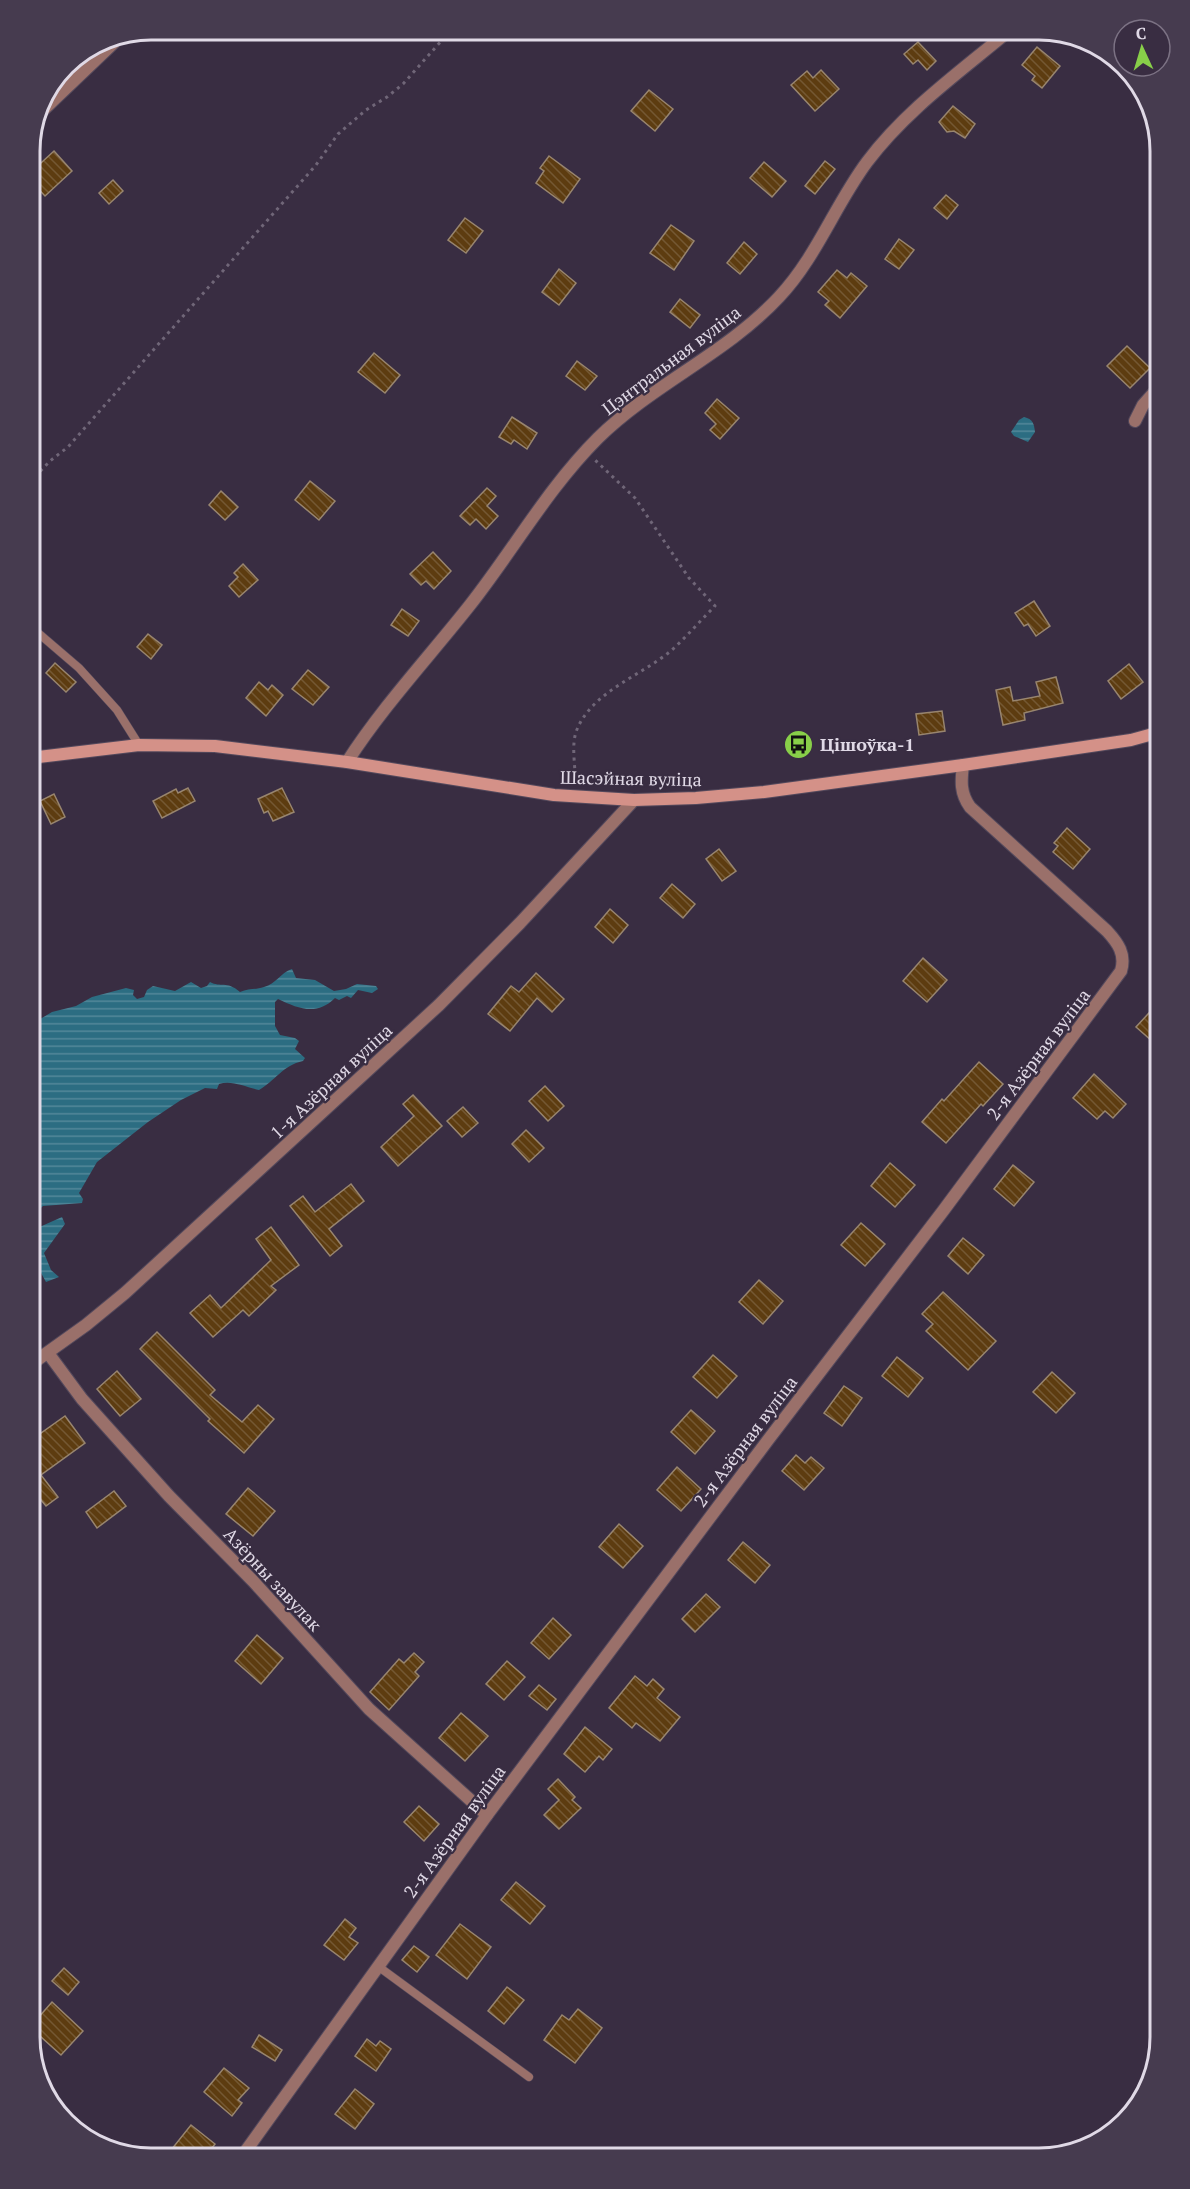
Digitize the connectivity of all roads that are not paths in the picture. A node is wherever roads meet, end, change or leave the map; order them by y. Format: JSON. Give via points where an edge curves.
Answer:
{"nodes":[{"id":1,"x":997,"y":41,"type":"edge"},
{"id":2,"x":106,"y":50,"type":"edge"},
{"id":3,"x":52,"y":101,"type":"edge"},
{"id":4,"x":1150,"y":397,"type":"edge"},
{"id":5,"x":1135,"y":421,"type":"dead end"},
{"id":6,"x":41,"y":635,"type":"edge"},
{"id":7,"x":1150,"y":735,"type":"edge"},
{"id":8,"x":139,"y":745,"type":"junction"},
{"id":9,"x":41,"y":757,"type":"edge"},
{"id":10,"x":346,"y":762,"type":"junction"},
{"id":11,"x":963,"y":765,"type":"junction"},
{"id":12,"x":634,"y":800,"type":"junction"},
{"id":13,"x":48,"y":1353,"type":"junction"},
{"id":14,"x":40,"y":1358,"type":"edge"},
{"id":15,"x":487,"y":1815,"type":"junction"},
{"id":16,"x":379,"y":1967,"type":"junction"},
{"id":17,"x":529,"y":2077,"type":"dead end"},
{"id":18,"x":248,"y":2148,"type":"edge"}],
"edges":[{"from":1,"to":10,"type":"street","name":"Цэнтральная вуліца","via":[[907,117],[867,161],[823,235],[780,296],[745,328],[633,407],[586,451],[548,494],[471,603],[368,729]]},
{"from":2,"to":3,"type":"street"},
{"from":4,"to":5,"type":"street"},
{"from":6,"to":8,"type":"lane","via":[[79,668],[117,710]]},
{"from":7,"to":11,"type":"main road","name":"Шасэйная вуліца"},
{"from":8,"to":9,"type":"main road","name":"Шасэйная вуліца"},
{"from":8,"to":10,"type":"main road","name":"Шасэйная вуліца","via":[[215,746]]},
{"from":10,"to":12,"type":"main road","name":"Шасэйная вуліца","via":[[574,797]]},
{"from":11,"to":12,"type":"main road","name":"Шасэйная вуліца","via":[[764,792]]},
{"from":11,"to":15,"type":"street","name":"2-я Азёрная вуліца","via":[[963,797],[970,807],[1107,931],[1123,955],[1121,971]]},
{"from":12,"to":13,"type":"street","name":"1-я Азёрная вуліца","via":[[439,1005],[125,1293]]},
{"from":13,"to":14,"type":"street","name":"1-я Азёрная вуліца"},
{"from":13,"to":15,"type":"street","name":"Азёрны завулак","via":[[82,1399],[169,1496],[253,1581],[369,1709]]},
{"from":15,"to":16,"type":"street","name":"2-я Азёрная вуліца"},
{"from":16,"to":17,"type":"lane"},
{"from":16,"to":18,"type":"street","name":"2-я Азёрная вуліца"}]}
